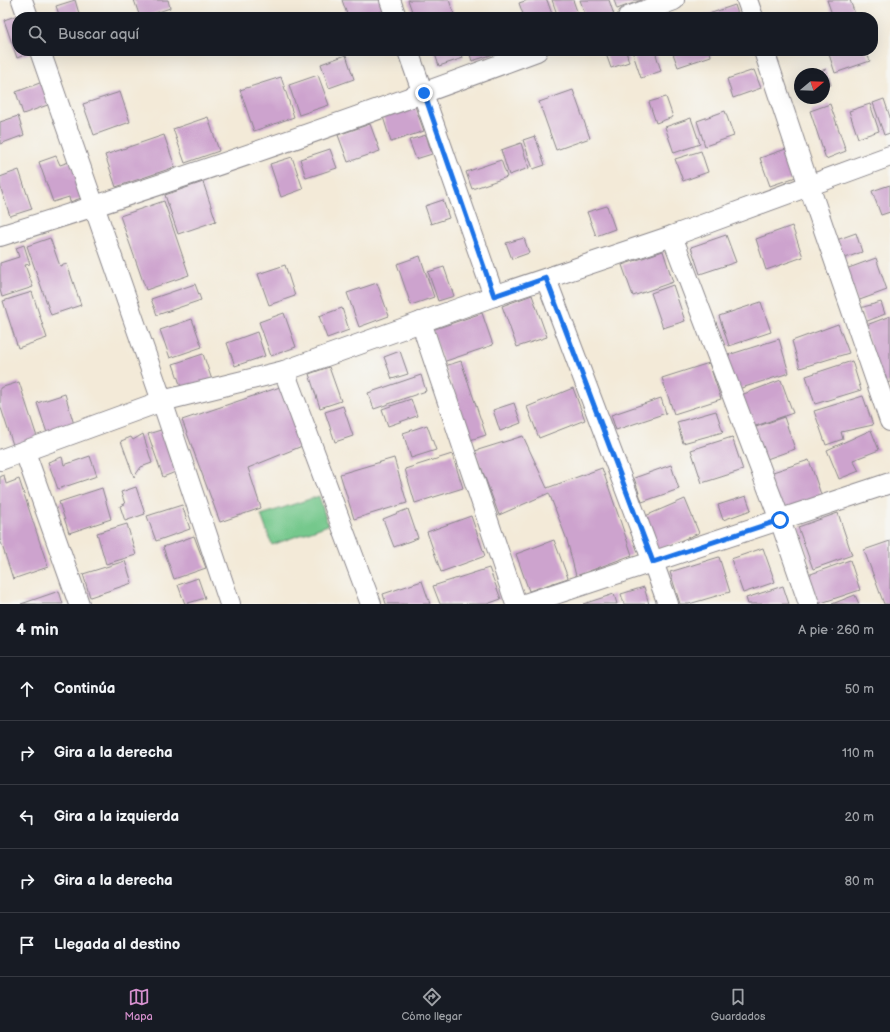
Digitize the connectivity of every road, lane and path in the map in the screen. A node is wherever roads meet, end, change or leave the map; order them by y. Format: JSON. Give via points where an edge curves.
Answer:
{"nodes":[{"id":1,"x":22,"y":0,"type":"edge"},
{"id":2,"x":390,"y":0,"type":"edge"},
{"id":3,"x":674,"y":0,"type":"edge"},
{"id":4,"x":748,"y":0,"type":"edge"},
{"id":5,"x":26,"y":12,"type":"edge"},
{"id":6,"x":394,"y":12,"type":"edge"},
{"id":7,"x":642,"y":12,"type":"edge"},
{"id":8,"x":752,"y":12,"type":"edge"},
{"id":9,"x":42,"y":56,"type":"edge"},
{"id":10,"x":410,"y":56,"type":"edge"},
{"id":11,"x":524,"y":56,"type":"edge"},
{"id":12,"x":766,"y":56,"type":"edge"},
{"id":13,"x":424,"y":93,"type":"junction"},
{"id":14,"x":890,"y":156,"type":"edge"},
{"id":15,"x":808,"y":186,"type":"junction"},
{"id":16,"x":94,"y":207,"type":"junction"},
{"id":17,"x":0,"y":236,"type":"edge"},
{"id":18,"x":672,"y":236,"type":"junction"},
{"id":19,"x":546,"y":278,"type":"junction"},
{"id":20,"x":494,"y":296,"type":"junction"},
{"id":21,"x":421,"y":322,"type":"junction"},
{"id":22,"x":284,"y":371,"type":"junction"},
{"id":23,"x":162,"y":401,"type":"junction"},
{"id":24,"x":890,"y":421,"type":"edge"},
{"id":25,"x":25,"y":452,"type":"junction"},
{"id":26,"x":0,"y":460,"type":"edge"},
{"id":27,"x":890,"y":483,"type":"edge"},
{"id":28,"x":780,"y":520,"type":"junction"},
{"id":29,"x":653,"y":562,"type":"junction"},
{"id":30,"x":79,"y":604,"type":"edge"},
{"id":31,"x":230,"y":604,"type":"edge"},
{"id":32,"x":371,"y":604,"type":"edge"},
{"id":33,"x":516,"y":604,"type":"edge"},
{"id":34,"x":525,"y":604,"type":"edge"},
{"id":35,"x":668,"y":604,"type":"edge"},
{"id":36,"x":809,"y":604,"type":"edge"}],
"edges":[{"from":1,"to":5,"type":"street"},
{"from":2,"to":6,"type":"street"},
{"from":3,"to":7,"type":"street"},
{"from":4,"to":8,"type":"street"},
{"from":9,"to":16,"type":"street"},
{"from":10,"to":13,"type":"street"},
{"from":11,"to":13,"type":"street"},
{"from":12,"to":15,"type":"street"},
{"from":13,"to":16,"type":"street"},
{"from":13,"to":20,"type":"street"},
{"from":14,"to":15,"type":"street"},
{"from":15,"to":18,"type":"street"},
{"from":15,"to":24,"type":"street"},
{"from":16,"to":17,"type":"street"},
{"from":16,"to":23,"type":"street"},
{"from":18,"to":19,"type":"street"},
{"from":18,"to":28,"type":"street"},
{"from":19,"to":20,"type":"street"},
{"from":19,"to":29,"type":"street"},
{"from":20,"to":21,"type":"street"},
{"from":21,"to":22,"type":"street"},
{"from":21,"to":33,"type":"street"},
{"from":22,"to":23,"type":"street"},
{"from":22,"to":32,"type":"street"},
{"from":23,"to":25,"type":"street"},
{"from":23,"to":31,"type":"street"},
{"from":25,"to":26,"type":"street"},
{"from":25,"to":30,"type":"street"},
{"from":27,"to":28,"type":"street"},
{"from":28,"to":29,"type":"street"},
{"from":28,"to":36,"type":"street"},
{"from":29,"to":34,"type":"street"},
{"from":29,"to":35,"type":"street"}]}
